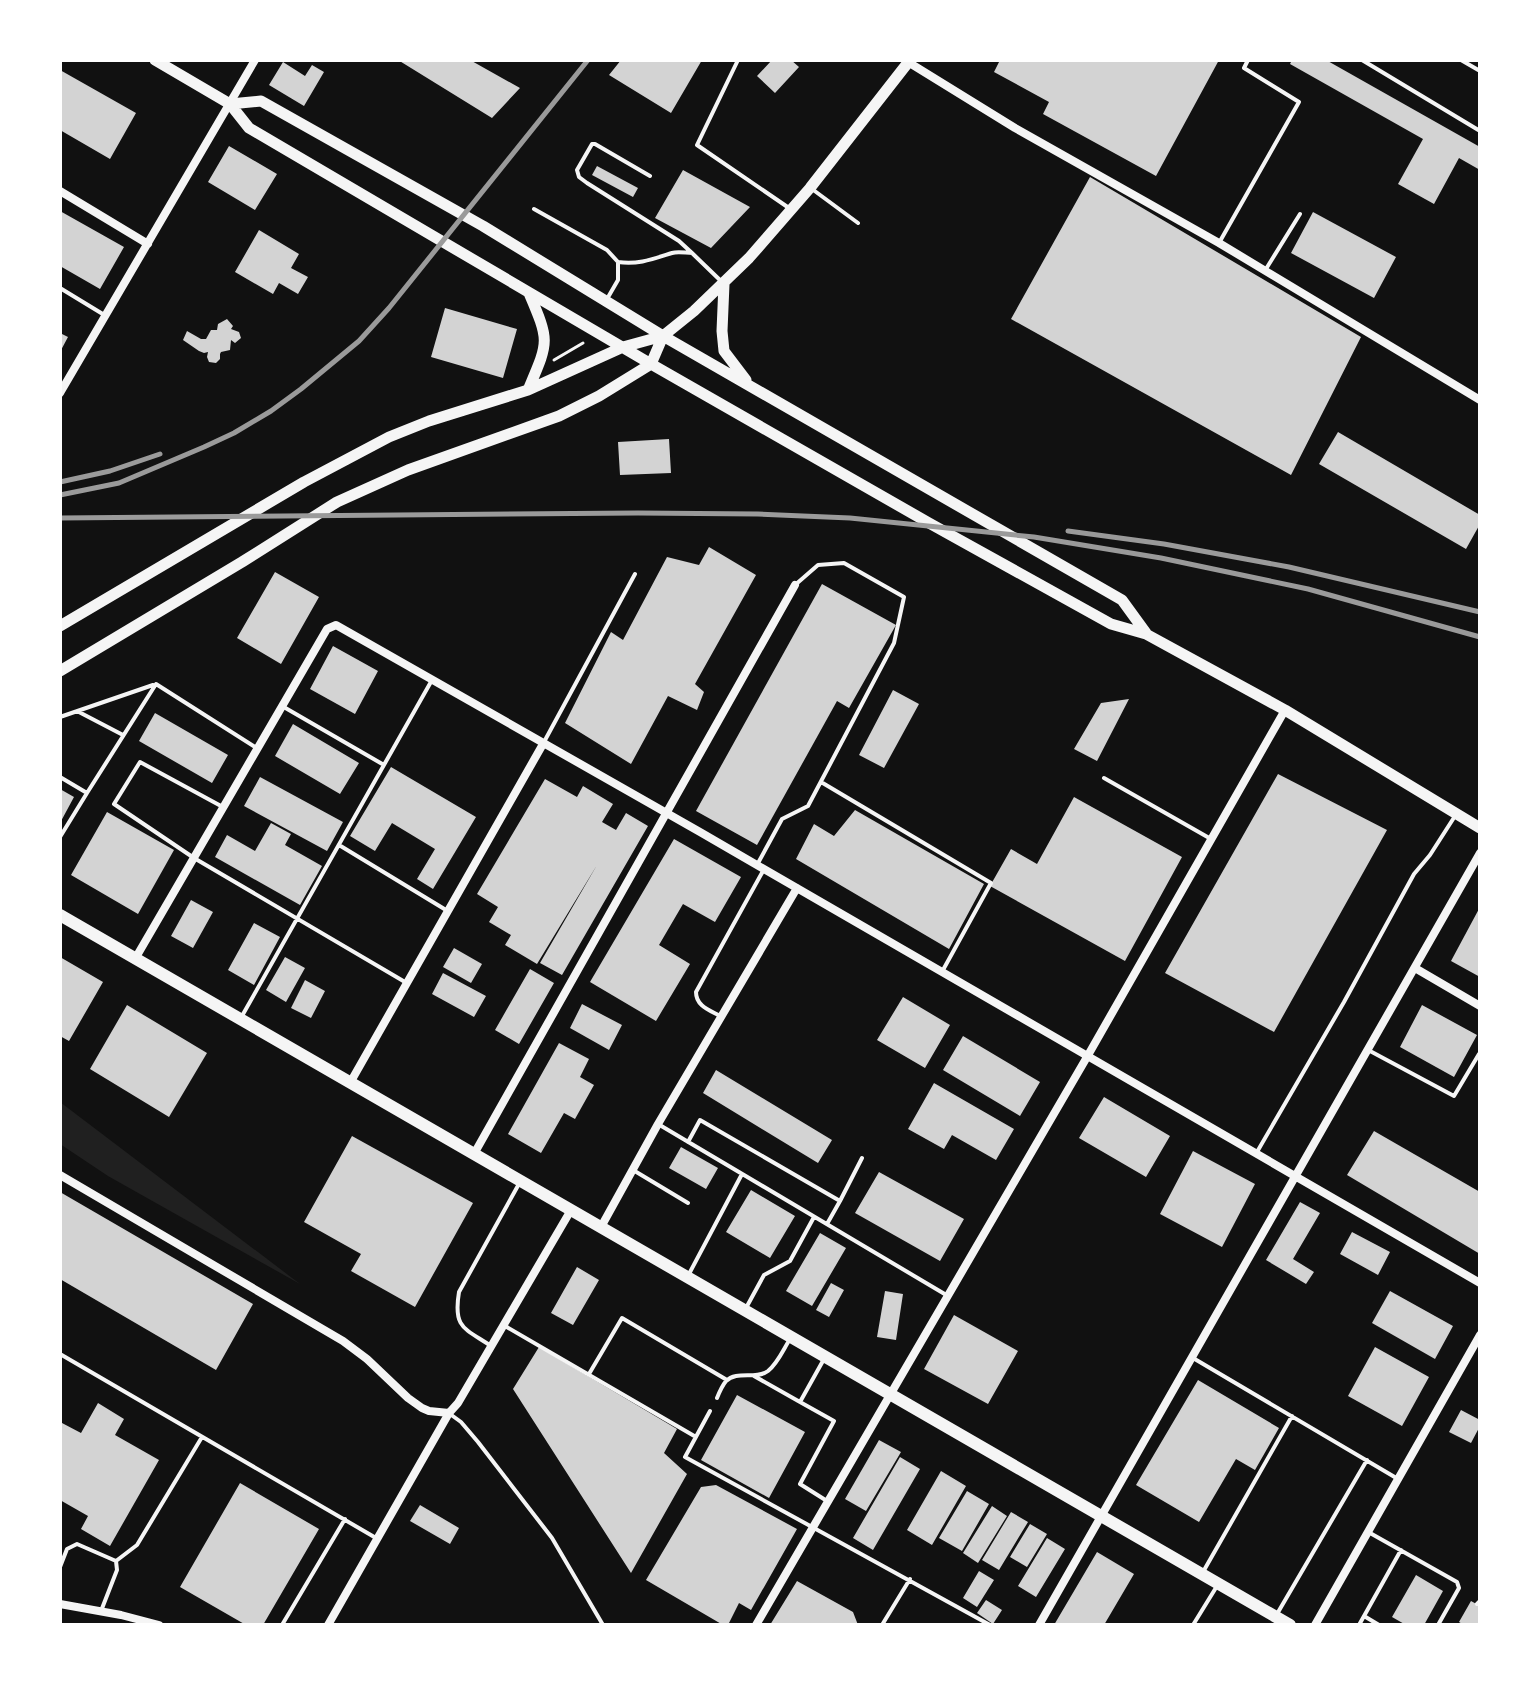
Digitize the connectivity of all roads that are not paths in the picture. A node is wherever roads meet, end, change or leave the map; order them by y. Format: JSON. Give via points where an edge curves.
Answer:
{"nodes":[{"id":1,"x":155,"y":60,"type":"edge"},
{"id":2,"x":255,"y":60,"type":"edge"},
{"id":3,"x":738,"y":60,"type":"edge"},
{"id":4,"x":1248,"y":60,"type":"edge"},
{"id":5,"x":1362,"y":60,"type":"edge"},
{"id":6,"x":1461,"y":60,"type":"edge"},
{"id":7,"x":907,"y":61,"type":"edge"},
{"id":8,"x":1480,"y":71,"type":"edge"},
{"id":9,"x":230,"y":104,"type":"junction"},
{"id":10,"x":1480,"y":131,"type":"edge"},
{"id":11,"x":650,"y":176,"type":"dead end"},
{"id":12,"x":810,"y":188,"type":"junction"},
{"id":13,"x":60,"y":191,"type":"edge"},
{"id":14,"x":534,"y":209,"type":"dead end"},
{"id":15,"x":791,"y":210,"type":"junction"},
{"id":16,"x":1300,"y":214,"type":"dead end"},
{"id":17,"x":858,"y":223,"type":"dead end"},
{"id":18,"x":1219,"y":243,"type":"junction"},
{"id":19,"x":148,"y":244,"type":"junction"},
{"id":20,"x":692,"y":253,"type":"junction"},
{"id":21,"x":618,"y":262,"type":"junction"},
{"id":22,"x":1265,"y":271,"type":"junction"},
{"id":23,"x":724,"y":284,"type":"junction"},
{"id":24,"x":60,"y":288,"type":"edge"},
{"id":25,"x":528,"y":292,"type":"junction"},
{"id":26,"x":606,"y":301,"type":"junction"},
{"id":27,"x":106,"y":316,"type":"junction"},
{"id":28,"x":663,"y":336,"type":"junction"},
{"id":29,"x":623,"y":347,"type":"junction"},
{"id":30,"x":651,"y":364,"type":"junction"},
{"id":31,"x":752,"y":386,"type":"junction"},
{"id":32,"x":528,"y":390,"type":"junction"},
{"id":33,"x":60,"y":393,"type":"edge"},
{"id":34,"x":1480,"y":400,"type":"edge"},
{"id":35,"x":635,"y":574,"type":"dead end"},
{"id":36,"x":795,"y":585,"type":"joint"},
{"id":37,"x":60,"y":626,"type":"edge"},
{"id":38,"x":1146,"y":634,"type":"junction"},
{"id":39,"x":60,"y":671,"type":"edge"},
{"id":40,"x":432,"y":680,"type":"junction"},
{"id":41,"x":156,"y":684,"type":"junction"},
{"id":42,"x":282,"y":706,"type":"junction"},
{"id":43,"x":1285,"y":710,"type":"junction"},
{"id":44,"x":77,"y":711,"type":"junction"},
{"id":45,"x":60,"y":717,"type":"edge"},
{"id":46,"x":123,"y":735,"type":"junction"},
{"id":47,"x":543,"y":744,"type":"junction"},
{"id":48,"x":258,"y":749,"type":"junction"},
{"id":49,"x":384,"y":765,"type":"junction"},
{"id":50,"x":60,"y":777,"type":"edge"},
{"id":51,"x":1104,"y":778,"type":"dead end"},
{"id":52,"x":821,"y":782,"type":"junction"},
{"id":53,"x":87,"y":793,"type":"junction"},
{"id":54,"x":224,"y":807,"type":"junction"},
{"id":55,"x":667,"y":814,"type":"junction"},
{"id":56,"x":1456,"y":814,"type":"junction"},
{"id":57,"x":1480,"y":828,"type":"edge"},
{"id":58,"x":60,"y":837,"type":"edge"},
{"id":59,"x":1211,"y":839,"type":"junction"},
{"id":60,"x":339,"y":845,"type":"junction"},
{"id":61,"x":1480,"y":853,"type":"edge"},
{"id":62,"x":194,"y":858,"type":"junction"},
{"id":63,"x":761,"y":867,"type":"junction"},
{"id":64,"x":797,"y":888,"type":"junction"},
{"id":65,"x":448,"y":912,"type":"junction"},
{"id":66,"x":60,"y":915,"type":"edge"},
{"id":67,"x":298,"y":918,"type":"junction"},
{"id":68,"x":135,"y":959,"type":"junction"},
{"id":69,"x":1415,"y":968,"type":"junction"},
{"id":70,"x":942,"y":972,"type":"junction"},
{"id":71,"x":407,"y":983,"type":"junction"},
{"id":72,"x":1480,"y":1006,"type":"edge"},
{"id":73,"x":722,"y":1017,"type":"junction"},
{"id":74,"x":240,"y":1019,"type":"junction"},
{"id":75,"x":1368,"y":1050,"type":"junction"},
{"id":76,"x":1479,"y":1054,"type":"edge"},
{"id":77,"x":1087,"y":1057,"type":"junction"},
{"id":78,"x":350,"y":1083,"type":"junction"},
{"id":79,"x":658,"y":1124,"type":"junction"},
{"id":80,"x":688,"y":1142,"type":"junction"},
{"id":81,"x":474,"y":1154,"type":"junction"},
{"id":82,"x":1256,"y":1154,"type":"junction"},
{"id":83,"x":862,"y":1158,"type":"dead end"},
{"id":84,"x":633,"y":1170,"type":"junction"},
{"id":85,"x":742,"y":1174,"type":"junction"},
{"id":86,"x":60,"y":1175,"type":"edge"},
{"id":87,"x":1295,"y":1177,"type":"junction"},
{"id":88,"x":520,"y":1181,"type":"junction"},
{"id":89,"x":840,"y":1201,"type":"junction"},
{"id":90,"x":688,"y":1203,"type":"dead end"},
{"id":91,"x":571,"y":1210,"type":"junction"},
{"id":92,"x":814,"y":1217,"type":"junction"},
{"id":93,"x":827,"y":1224,"type":"junction"},
{"id":94,"x":601,"y":1227,"type":"junction"},
{"id":95,"x":687,"y":1277,"type":"junction"},
{"id":96,"x":1480,"y":1283,"type":"edge"},
{"id":97,"x":948,"y":1296,"type":"junction"},
{"id":98,"x":744,"y":1310,"type":"junction"},
{"id":99,"x":503,"y":1325,"type":"junction"},
{"id":100,"x":1480,"y":1335,"type":"edge"},
{"id":101,"x":791,"y":1337,"type":"junction"},
{"id":102,"x":491,"y":1346,"type":"junction"},
{"id":103,"x":60,"y":1354,"type":"edge"},
{"id":104,"x":825,"y":1357,"type":"junction"},
{"id":105,"x":1191,"y":1357,"type":"junction"},
{"id":106,"x":589,"y":1374,"type":"junction"},
{"id":107,"x":754,"y":1376,"type":"junction"},
{"id":108,"x":727,"y":1380,"type":"junction"},
{"id":109,"x":889,"y":1394,"type":"junction"},
{"id":110,"x":717,"y":1398,"type":"dead end"},
{"id":111,"x":800,"y":1402,"type":"junction"},
{"id":112,"x":710,"y":1411,"type":"dead end"},
{"id":113,"x":449,"y":1413,"type":"junction"},
{"id":114,"x":1292,"y":1416,"type":"junction"},
{"id":115,"x":202,"y":1437,"type":"junction"},
{"id":116,"x":696,"y":1437,"type":"junction"},
{"id":117,"x":1367,"y":1460,"type":"junction"},
{"id":118,"x":1398,"y":1479,"type":"junction"},
{"id":119,"x":827,"y":1501,"type":"junction"},
{"id":120,"x":1102,"y":1516,"type":"junction"},
{"id":121,"x":345,"y":1519,"type":"junction"},
{"id":122,"x":813,"y":1527,"type":"junction"},
{"id":123,"x":1368,"y":1532,"type":"junction"},
{"id":124,"x":376,"y":1538,"type":"junction"},
{"id":125,"x":60,"y":1547,"type":"edge"},
{"id":126,"x":67,"y":1549,"type":"junction"},
{"id":127,"x":1401,"y":1550,"type":"junction"},
{"id":128,"x":116,"y":1561,"type":"junction"},
{"id":129,"x":60,"y":1567,"type":"edge"},
{"id":130,"x":1202,"y":1574,"type":"junction"},
{"id":131,"x":910,"y":1579,"type":"junction"},
{"id":132,"x":1218,"y":1583,"type":"junction"},
{"id":133,"x":60,"y":1604,"type":"edge"},
{"id":134,"x":101,"y":1612,"type":"junction"},
{"id":135,"x":1364,"y":1616,"type":"junction"},
{"id":136,"x":1276,"y":1617,"type":"junction"},
{"id":137,"x":159,"y":1625,"type":"edge"},
{"id":138,"x":282,"y":1625,"type":"edge"},
{"id":139,"x":328,"y":1625,"type":"edge"},
{"id":140,"x":603,"y":1625,"type":"edge"},
{"id":141,"x":756,"y":1625,"type":"edge"},
{"id":142,"x":882,"y":1625,"type":"edge"},
{"id":143,"x":990,"y":1625,"type":"edge"},
{"id":144,"x":1039,"y":1625,"type":"edge"},
{"id":145,"x":1193,"y":1625,"type":"edge"},
{"id":146,"x":1290,"y":1625,"type":"edge"},
{"id":147,"x":1315,"y":1625,"type":"edge"},
{"id":148,"x":1359,"y":1625,"type":"edge"},
{"id":149,"x":1379,"y":1625,"type":"edge"},
{"id":150,"x":1438,"y":1625,"type":"edge"}],
"edges":[{"from":1,"to":9,"type":"main road"},
{"from":2,"to":9,"type":"street"},
{"from":3,"to":15,"type":"lane","via":[[697,145]]},
{"from":4,"to":18,"type":"lane","via":[[1244,68],[1299,102]]},
{"from":5,"to":10,"type":"lane"},
{"from":6,"to":8,"type":"lane"},
{"from":7,"to":12,"type":"main road"},
{"from":7,"to":18,"type":"street"},
{"from":9,"to":19,"type":"street"},
{"from":9,"to":25,"type":"main road","via":[[249,128]]},
{"from":9,"to":26,"type":"main road","via":[[261,101]]},
{"from":11,"to":20,"type":"lane","via":[[595,144],[577,170],[587,183]]},
{"from":12,"to":15,"type":"main road"},
{"from":12,"to":17,"type":"lane"},
{"from":13,"to":19,"type":"street"},
{"from":14,"to":21,"type":"lane","via":[[607,250]]},
{"from":15,"to":23,"type":"main road"},
{"from":16,"to":22,"type":"lane"},
{"from":18,"to":22,"type":"street"},
{"from":19,"to":27,"type":"street"},
{"from":20,"to":21,"type":"lane"},
{"from":20,"to":23,"type":"lane"},
{"from":21,"to":26,"type":"lane","via":[[618,280]]},
{"from":22,"to":34,"type":"street"},
{"from":23,"to":28,"type":"main road"},
{"from":23,"to":31,"type":"main road","via":[[724,351]]},
{"from":24,"to":27,"type":"lane"},
{"from":25,"to":29,"type":"main road"},
{"from":25,"to":32,"type":"main road","via":[[545,334],[542,359]]},
{"from":26,"to":28,"type":"main road"},
{"from":27,"to":33,"type":"street"},
{"from":28,"to":29,"type":"main road"},
{"from":28,"to":30,"type":"main road"},
{"from":28,"to":31,"type":"main road"},
{"from":29,"to":30,"type":"main road"},
{"from":29,"to":32,"type":"main road"},
{"from":30,"to":38,"type":"main road","via":[[1111,624]]},
{"from":30,"to":39,"type":"main road","via":[[559,416],[408,470],[337,502]]},
{"from":31,"to":38,"type":"main road","via":[[1122,600]]},
{"from":32,"to":37,"type":"main road","via":[[429,421],[354,454]]},
{"from":35,"to":47,"type":"lane"},
{"from":36,"to":52,"type":"lane","via":[[818,565],[844,563],[904,597],[894,643]]},
{"from":36,"to":55,"type":"street"},
{"from":38,"to":43,"type":"main road"},
{"from":40,"to":42,"type":"street","via":[[336,625],[327,629]]},
{"from":40,"to":47,"type":"street"},
{"from":40,"to":49,"type":"lane"},
{"from":41,"to":44,"type":"lane"},
{"from":41,"to":46,"type":"lane"},
{"from":41,"to":48,"type":"lane"},
{"from":42,"to":48,"type":"street"},
{"from":42,"to":49,"type":"lane"},
{"from":43,"to":56,"type":"main road"},
{"from":43,"to":59,"type":"street"},
{"from":44,"to":45,"type":"lane"},
{"from":44,"to":46,"type":"lane"},
{"from":46,"to":53,"type":"lane"},
{"from":47,"to":55,"type":"street"},
{"from":47,"to":65,"type":"street"},
{"from":48,"to":54,"type":"street"},
{"from":49,"to":60,"type":"lane"},
{"from":50,"to":53,"type":"lane"},
{"from":51,"to":59,"type":"lane"},
{"from":52,"to":63,"type":"lane","via":[[808,806],[782,819]]},
{"from":52,"to":70,"type":"lane","via":[[991,883]]},
{"from":53,"to":58,"type":"lane"},
{"from":54,"to":62,"type":"street"},
{"from":54,"to":62,"type":"lane","via":[[140,762],[114,804]]},
{"from":55,"to":63,"type":"street"},
{"from":55,"to":81,"type":"street"},
{"from":56,"to":57,"type":"main road"},
{"from":56,"to":82,"type":"lane","via":[[1414,874]]},
{"from":59,"to":77,"type":"street"},
{"from":60,"to":65,"type":"lane"},
{"from":60,"to":67,"type":"lane"},
{"from":61,"to":69,"type":"street"},
{"from":62,"to":67,"type":"lane"},
{"from":62,"to":68,"type":"street"},
{"from":63,"to":64,"type":"street"},
{"from":63,"to":73,"type":"lane","via":[[696,992],[699,1004]]},
{"from":64,"to":70,"type":"street"},
{"from":64,"to":73,"type":"street"},
{"from":65,"to":71,"type":"street"},
{"from":66,"to":68,"type":"main road"},
{"from":67,"to":71,"type":"lane"},
{"from":67,"to":74,"type":"lane"},
{"from":68,"to":74,"type":"main road"},
{"from":69,"to":72,"type":"street"},
{"from":69,"to":75,"type":"street"},
{"from":70,"to":77,"type":"street"},
{"from":71,"to":78,"type":"street"},
{"from":73,"to":79,"type":"street"},
{"from":74,"to":78,"type":"main road"},
{"from":75,"to":76,"type":"lane","via":[[1454,1096]]},
{"from":75,"to":87,"type":"street"},
{"from":77,"to":82,"type":"street"},
{"from":77,"to":97,"type":"street"},
{"from":78,"to":81,"type":"main road"},
{"from":79,"to":80,"type":"lane"},
{"from":79,"to":84,"type":"street"},
{"from":80,"to":85,"type":"lane"},
{"from":80,"to":89,"type":"lane","via":[[700,1120]]},
{"from":81,"to":88,"type":"main road"},
{"from":82,"to":87,"type":"street"},
{"from":83,"to":89,"type":"lane"},
{"from":84,"to":90,"type":"lane"},
{"from":84,"to":94,"type":"street"},
{"from":85,"to":92,"type":"lane"},
{"from":85,"to":95,"type":"lane"},
{"from":86,"to":113,"type":"street","via":[[343,1341],[422,1408]]},
{"from":87,"to":96,"type":"street"},
{"from":87,"to":105,"type":"street"},
{"from":88,"to":91,"type":"main road"},
{"from":88,"to":102,"type":"lane","via":[[459,1292],[455,1311],[460,1325]]},
{"from":89,"to":93,"type":"lane"},
{"from":91,"to":94,"type":"main road"},
{"from":91,"to":99,"type":"street"},
{"from":92,"to":93,"type":"lane"},
{"from":92,"to":98,"type":"lane","via":[[790,1261],[764,1275]]},
{"from":93,"to":97,"type":"lane"},
{"from":94,"to":95,"type":"main road"},
{"from":95,"to":98,"type":"main road"},
{"from":97,"to":109,"type":"street"},
{"from":98,"to":101,"type":"main road"},
{"from":99,"to":102,"type":"street"},
{"from":99,"to":106,"type":"lane"},
{"from":100,"to":118,"type":"street"},
{"from":101,"to":104,"type":"main road"},
{"from":101,"to":107,"type":"lane","via":[[775,1364]]},
{"from":102,"to":113,"type":"street"},
{"from":103,"to":115,"type":"lane"},
{"from":104,"to":109,"type":"main road"},
{"from":104,"to":111,"type":"lane"},
{"from":105,"to":114,"type":"lane"},
{"from":105,"to":120,"type":"street"},
{"from":106,"to":108,"type":"lane","via":[[622,1318]]},
{"from":106,"to":116,"type":"lane"},
{"from":107,"to":108,"type":"lane"},
{"from":107,"to":111,"type":"lane"},
{"from":108,"to":110,"type":"lane"},
{"from":109,"to":119,"type":"street"},
{"from":109,"to":120,"type":"main road"},
{"from":111,"to":119,"type":"lane","via":[[834,1421],[800,1484]]},
{"from":112,"to":116,"type":"lane"},
{"from":113,"to":124,"type":"street"},
{"from":113,"to":140,"type":"lane","via":[[538,1518]]},
{"from":114,"to":117,"type":"lane"},
{"from":114,"to":130,"type":"lane"},
{"from":115,"to":121,"type":"lane"},
{"from":115,"to":128,"type":"lane","via":[[137,1545]]},
{"from":116,"to":122,"type":"lane","via":[[685,1457]]},
{"from":117,"to":118,"type":"lane"},
{"from":117,"to":136,"type":"lane"},
{"from":118,"to":123,"type":"street"},
{"from":119,"to":122,"type":"street"},
{"from":120,"to":130,"type":"main road"},
{"from":120,"to":144,"type":"street"},
{"from":121,"to":124,"type":"lane"},
{"from":121,"to":138,"type":"lane"},
{"from":122,"to":131,"type":"lane"},
{"from":122,"to":141,"type":"street"},
{"from":123,"to":127,"type":"lane"},
{"from":123,"to":147,"type":"street"},
{"from":124,"to":139,"type":"street"},
{"from":125,"to":126,"type":"lane"},
{"from":126,"to":128,"type":"lane","via":[[77,1544]]},
{"from":126,"to":129,"type":"lane"},
{"from":127,"to":135,"type":"lane"},
{"from":127,"to":150,"type":"lane","via":[[1457,1582],[1459,1588]]},
{"from":128,"to":134,"type":"lane"},
{"from":130,"to":132,"type":"main road"},
{"from":131,"to":142,"type":"lane"},
{"from":131,"to":143,"type":"lane"},
{"from":132,"to":136,"type":"main road"},
{"from":132,"to":145,"type":"lane"},
{"from":133,"to":134,"type":"street"},
{"from":134,"to":137,"type":"street"},
{"from":135,"to":148,"type":"lane"},
{"from":135,"to":149,"type":"lane"},
{"from":136,"to":146,"type":"main road"}]}
